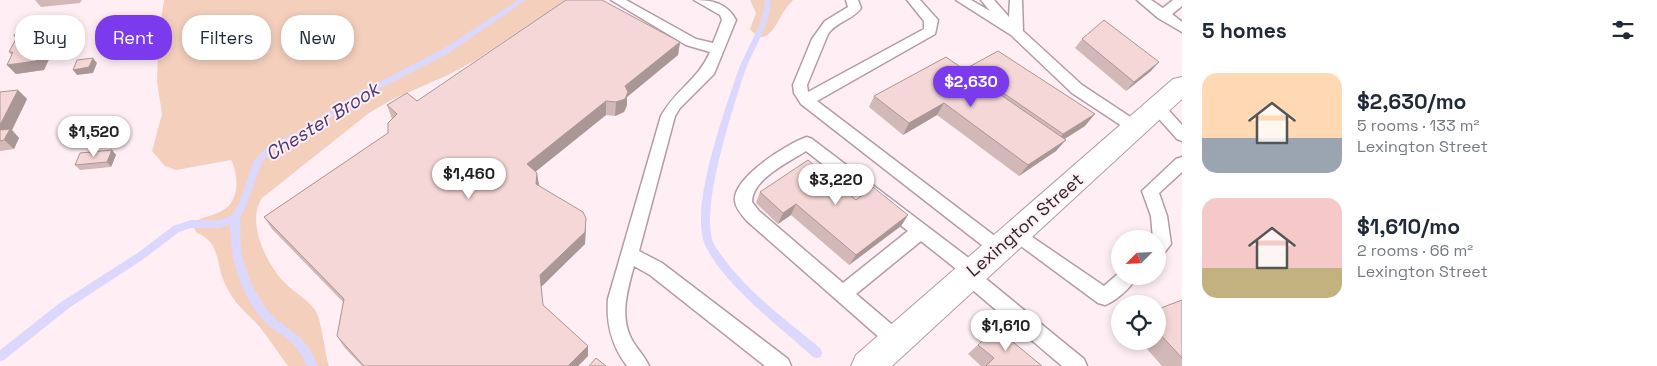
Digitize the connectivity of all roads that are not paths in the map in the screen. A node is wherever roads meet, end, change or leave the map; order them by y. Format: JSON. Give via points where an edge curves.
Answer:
{"nodes":[{"id":1,"x":618,"y":0,"type":"edge"},
{"id":2,"x":700,"y":0,"type":"edge"},
{"id":3,"x":852,"y":0,"type":"edge"},
{"id":4,"x":913,"y":0,"type":"edge"},
{"id":5,"x":962,"y":0,"type":"edge"},
{"id":6,"x":975,"y":0,"type":"edge"},
{"id":7,"x":987,"y":0,"type":"edge"},
{"id":8,"x":1002,"y":0,"type":"edge"},
{"id":9,"x":1016,"y":0,"type":"edge"},
{"id":10,"x":1143,"y":0,"type":"edge"},
{"id":11,"x":1182,"y":0,"type":"edge"},
{"id":12,"x":1163,"y":15,"type":"junction"},
{"id":13,"x":1182,"y":28,"type":"edge"},
{"id":14,"x":1016,"y":32,"type":"junction"},
{"id":15,"x":717,"y":50,"type":"junction"},
{"id":16,"x":1182,"y":85,"type":"edge"},
{"id":17,"x":806,"y":100,"type":"junction"},
{"id":18,"x":1157,"y":107,"type":"junction"},
{"id":19,"x":1136,"y":128,"type":"junction"},
{"id":20,"x":1182,"y":135,"type":"edge"},
{"id":21,"x":1182,"y":163,"type":"edge"},
{"id":22,"x":1160,"y":230,"type":"edge"},
{"id":23,"x":921,"y":231,"type":"junction"},
{"id":24,"x":1007,"y":241,"type":"junction"},
{"id":25,"x":629,"y":255,"type":"junction"},
{"id":26,"x":970,"y":273,"type":"junction"},
{"id":27,"x":1118,"y":285,"type":"edge"},
{"id":28,"x":843,"y":294,"type":"junction"},
{"id":29,"x":896,"y":340,"type":"junction"},
{"id":30,"x":638,"y":366,"type":"edge"},
{"id":31,"x":781,"y":366,"type":"edge"},
{"id":32,"x":868,"y":366,"type":"edge"},
{"id":33,"x":1077,"y":366,"type":"edge"}],
"edges":[{"from":1,"to":15,"type":"lane","via":[[691,42]]},
{"from":2,"to":15,"type":"lane","via":[[729,17]]},
{"from":3,"to":17,"type":"lane","via":[[853,11],[832,22],[824,31],[800,85]]},
{"from":4,"to":17,"type":"lane","via":[[931,20],[930,31]]},
{"from":5,"to":14,"type":"lane"},
{"from":6,"to":14,"type":"lane"},
{"from":7,"to":14,"type":"lane"},
{"from":8,"to":14,"type":"lane"},
{"from":9,"to":14,"type":"lane"},
{"from":10,"to":12,"type":"lane"},
{"from":11,"to":12,"type":"lane"},
{"from":12,"to":13,"type":"lane"},
{"from":14,"to":19,"type":"lane","via":[[1077,89]]},
{"from":15,"to":25,"type":"lane","via":[[706,76],[675,104],[668,116]]},
{"from":16,"to":18,"type":"main road","name":"Lexington Street"},
{"from":17,"to":24,"type":"lane"},
{"from":18,"to":19,"type":"main road","name":"Lexington Street"},
{"from":18,"to":20,"type":"lane"},
{"from":19,"to":24,"type":"main road","name":"Lexington Street"},
{"from":21,"to":22,"type":"lane","via":[[1150,191]]},
{"from":23,"to":26,"type":"lane"},
{"from":23,"to":28,"type":"lane"},
{"from":23,"to":28,"type":"lane","via":[[807,143],[754,179],[743,193],[746,208]]},
{"from":24,"to":26,"type":"main road","name":"Lexington Street"},
{"from":24,"to":27,"type":"lane","via":[[1105,297]]},
{"from":25,"to":30,"type":"lane","via":[[617,294],[615,322],[620,341]]},
{"from":25,"to":31,"type":"lane","via":[[656,269]]},
{"from":26,"to":29,"type":"main road","name":"Lexington Street"},
{"from":26,"to":33,"type":"lane"},
{"from":28,"to":29,"type":"lane"},
{"from":29,"to":32,"type":"main road","name":"Lexington Street"}]}
